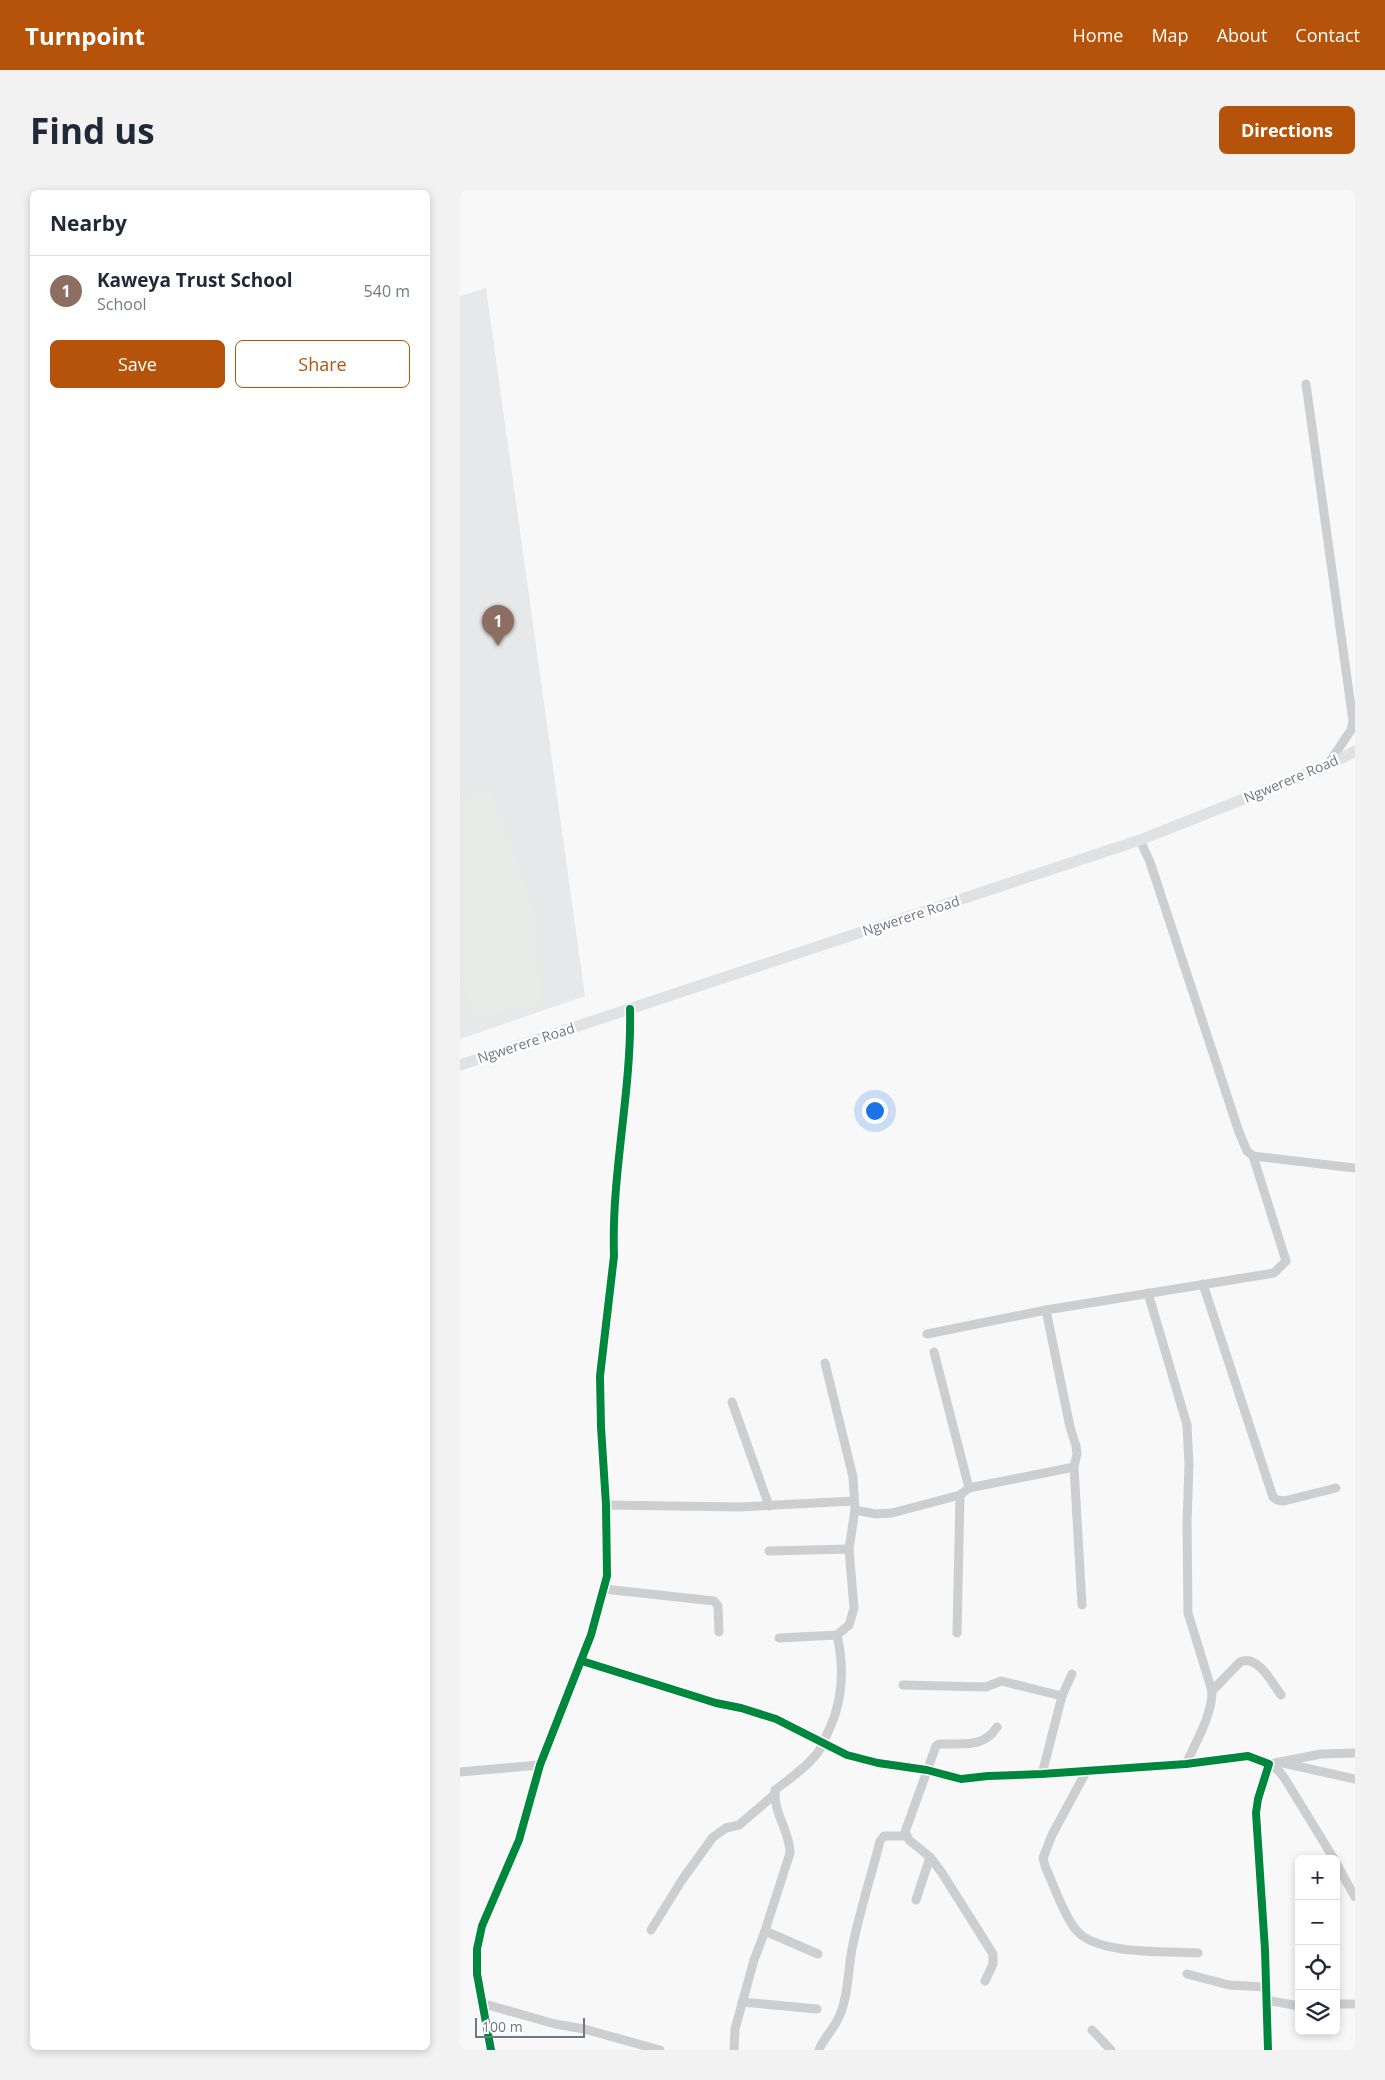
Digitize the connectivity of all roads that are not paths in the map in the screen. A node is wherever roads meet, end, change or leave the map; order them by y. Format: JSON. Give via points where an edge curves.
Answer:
{"nodes":[{"id":1,"x":1306,"y":384,"type":"dead end"},
{"id":2,"x":1355,"y":751,"type":"edge"},
{"id":3,"x":1327,"y":766,"type":"junction"},
{"id":4,"x":1140,"y":840,"type":"junction"},
{"id":5,"x":630,"y":1009,"type":"junction"},
{"id":6,"x":460,"y":1064,"type":"edge"},
{"id":7,"x":1253,"y":1156,"type":"junction"},
{"id":8,"x":1355,"y":1168,"type":"edge"},
{"id":9,"x":1203,"y":1284,"type":"junction"},
{"id":10,"x":1148,"y":1292,"type":"junction"},
{"id":11,"x":1046,"y":1310,"type":"junction"},
{"id":12,"x":927,"y":1334,"type":"dead end"},
{"id":13,"x":934,"y":1352,"type":"dead end"},
{"id":14,"x":825,"y":1363,"type":"dead end"},
{"id":15,"x":732,"y":1402,"type":"dead end"},
{"id":16,"x":1074,"y":1467,"type":"junction"},
{"id":17,"x":969,"y":1488,"type":"junction"},
{"id":18,"x":1336,"y":1488,"type":"dead end"},
{"id":19,"x":960,"y":1495,"type":"junction"},
{"id":20,"x":606,"y":1505,"type":"junction"},
{"id":21,"x":769,"y":1506,"type":"junction"},
{"id":22,"x":855,"y":1506,"type":"junction"},
{"id":23,"x":849,"y":1549,"type":"junction"},
{"id":24,"x":769,"y":1551,"type":"dead end"},
{"id":25,"x":604,"y":1589,"type":"junction"},
{"id":26,"x":1082,"y":1604,"type":"dead end"},
{"id":27,"x":719,"y":1632,"type":"dead end"},
{"id":28,"x":957,"y":1633,"type":"dead end"},
{"id":29,"x":837,"y":1635,"type":"junction"},
{"id":30,"x":779,"y":1638,"type":"dead end"},
{"id":31,"x":582,"y":1661,"type":"junction"},
{"id":32,"x":1072,"y":1674,"type":"dead end"},
{"id":33,"x":903,"y":1685,"type":"dead end"},
{"id":34,"x":1212,"y":1691,"type":"junction"},
{"id":35,"x":1062,"y":1696,"type":"junction"},
{"id":36,"x":1281,"y":1696,"type":"dead end"},
{"id":37,"x":996,"y":1727,"type":"dead end"},
{"id":38,"x":824,"y":1742,"type":"junction"},
{"id":39,"x":1355,"y":1753,"type":"edge"},
{"id":40,"x":1274,"y":1763,"type":"junction"},
{"id":41,"x":1186,"y":1764,"type":"junction"},
{"id":42,"x":540,"y":1765,"type":"junction"},
{"id":43,"x":928,"y":1770,"type":"junction"},
{"id":44,"x":1087,"y":1770,"type":"junction"},
{"id":45,"x":460,"y":1772,"type":"edge"},
{"id":46,"x":1042,"y":1774,"type":"junction"},
{"id":47,"x":1355,"y":1779,"type":"edge"},
{"id":48,"x":775,"y":1794,"type":"junction"},
{"id":49,"x":906,"y":1836,"type":"junction"},
{"id":50,"x":1332,"y":1855,"type":"edge"},
{"id":51,"x":930,"y":1858,"type":"junction"},
{"id":52,"x":1340,"y":1870,"type":"edge"},
{"id":53,"x":1355,"y":1897,"type":"edge"},
{"id":54,"x":916,"y":1900,"type":"dead end"},
{"id":55,"x":651,"y":1930,"type":"dead end"},
{"id":56,"x":765,"y":1932,"type":"junction"},
{"id":57,"x":1198,"y":1953,"type":"dead end"},
{"id":58,"x":818,"y":1954,"type":"dead end"},
{"id":59,"x":1187,"y":1974,"type":"dead end"},
{"id":60,"x":985,"y":1980,"type":"dead end"},
{"id":61,"x":1265,"y":1987,"type":"junction"},
{"id":62,"x":1266,"y":2000,"type":"junction"},
{"id":63,"x":742,"y":2002,"type":"junction"},
{"id":64,"x":481,"y":2003,"type":"junction"},
{"id":65,"x":1340,"y":2004,"type":"edge"},
{"id":66,"x":1355,"y":2004,"type":"edge"},
{"id":67,"x":1295,"y":2005,"type":"edge"},
{"id":68,"x":817,"y":2009,"type":"dead end"},
{"id":69,"x":1092,"y":2030,"type":"dead end"},
{"id":70,"x":491,"y":2050,"type":"edge"},
{"id":71,"x":660,"y":2050,"type":"edge"},
{"id":72,"x":734,"y":2050,"type":"edge"},
{"id":73,"x":819,"y":2050,"type":"edge"},
{"id":74,"x":1111,"y":2050,"type":"edge"},
{"id":75,"x":1268,"y":2050,"type":"edge"}],
"edges":[{"from":1,"to":3,"type":"street","via":[[1353,721],[1351,730]]},
{"from":2,"to":3,"type":"main road","name":"Ngwerere Road"},
{"from":3,"to":4,"type":"main road","name":"Ngwerere Road"},
{"from":4,"to":5,"type":"main road","name":"Ngwerere Road"},
{"from":4,"to":7,"type":"street","via":[[1161,893],[1239,1132],[1247,1151]]},
{"from":5,"to":6,"type":"main road","name":"Ngwerere Road"},
{"from":5,"to":20,"type":"street","via":[[614,1256],[600,1376]]},
{"from":7,"to":8,"type":"street"},
{"from":7,"to":9,"type":"street","via":[[1286,1261],[1274,1273]]},
{"from":9,"to":10,"type":"street"},
{"from":9,"to":18,"type":"street","via":[[1273,1497],[1284,1501]]},
{"from":10,"to":11,"type":"street"},
{"from":10,"to":34,"type":"street","via":[[1188,1425],[1188,1613]]},
{"from":11,"to":12,"type":"street"},
{"from":11,"to":16,"type":"street","via":[[1078,1454]]},
{"from":13,"to":17,"type":"street"},
{"from":14,"to":22,"type":"street","via":[[853,1477]]},
{"from":15,"to":21,"type":"street"},
{"from":16,"to":17,"type":"street"},
{"from":16,"to":26,"type":"street"},
{"from":17,"to":19,"type":"street"},
{"from":19,"to":22,"type":"street","via":[[892,1513],[876,1514]]},
{"from":19,"to":28,"type":"street"},
{"from":20,"to":21,"type":"street","via":[[676,1508]]},
{"from":20,"to":25,"type":"street","via":[[607,1576]]},
{"from":21,"to":22,"type":"street"},
{"from":22,"to":23,"type":"street"},
{"from":23,"to":24,"type":"street"},
{"from":23,"to":29,"type":"street","via":[[854,1608],[849,1625]]},
{"from":25,"to":27,"type":"street","via":[[714,1601],[718,1606]]},
{"from":25,"to":31,"type":"street"},
{"from":29,"to":30,"type":"street"},
{"from":29,"to":38,"type":"street","via":[[842,1661],[840,1698]]},
{"from":31,"to":38,"type":"street","via":[[716,1703],[776,1718]]},
{"from":31,"to":42,"type":"street"},
{"from":32,"to":35,"type":"street"},
{"from":33,"to":35,"type":"street","via":[[986,1687],[1001,1681]]},
{"from":34,"to":36,"type":"street","via":[[1240,1662],[1252,1660]]},
{"from":34,"to":41,"type":"street","via":[[1209,1713]]},
{"from":35,"to":46,"type":"street"},
{"from":37,"to":43,"type":"street","via":[[983,1741],[939,1744]]},
{"from":38,"to":43,"type":"street","via":[[853,1757]]},
{"from":38,"to":48,"type":"street","via":[[815,1756],[775,1790]]},
{"from":39,"to":40,"type":"street","via":[[1321,1754]]},
{"from":40,"to":41,"type":"street","via":[[1248,1756]]},
{"from":40,"to":47,"type":"street"},
{"from":40,"to":50,"type":"street"},
{"from":40,"to":61,"type":"street","via":[[1258,1799],[1256,1813]]},
{"from":41,"to":44,"type":"street"},
{"from":42,"to":45,"type":"street"},
{"from":42,"to":64,"type":"street","via":[[518,1840],[482,1926],[477,1949]]},
{"from":43,"to":46,"type":"street","via":[[961,1779]]},
{"from":43,"to":49,"type":"street"},
{"from":44,"to":46,"type":"street"},
{"from":44,"to":57,"type":"street","via":[[1052,1835],[1044,1858],[1072,1924],[1083,1936],[1120,1950]]},
{"from":48,"to":55,"type":"street","via":[[739,1825],[726,1828],[713,1837]]},
{"from":48,"to":56,"type":"street","via":[[790,1853]]},
{"from":49,"to":51,"type":"street"},
{"from":49,"to":73,"type":"street","via":[[888,1835],[880,1841],[857,1930],[850,1978],[837,2021]]},
{"from":51,"to":54,"type":"street"},
{"from":51,"to":60,"type":"street","via":[[993,1954],[993,1964]]},
{"from":52,"to":53,"type":"street"},
{"from":56,"to":58,"type":"street"},
{"from":56,"to":63,"type":"street"},
{"from":59,"to":61,"type":"street","via":[[1230,1985]]},
{"from":61,"to":62,"type":"street"},
{"from":62,"to":67,"type":"street"},
{"from":62,"to":75,"type":"street"},
{"from":63,"to":68,"type":"street"},
{"from":63,"to":72,"type":"street"},
{"from":64,"to":70,"type":"street"},
{"from":64,"to":71,"type":"street"},
{"from":65,"to":66,"type":"street"},
{"from":69,"to":74,"type":"street"}]}
